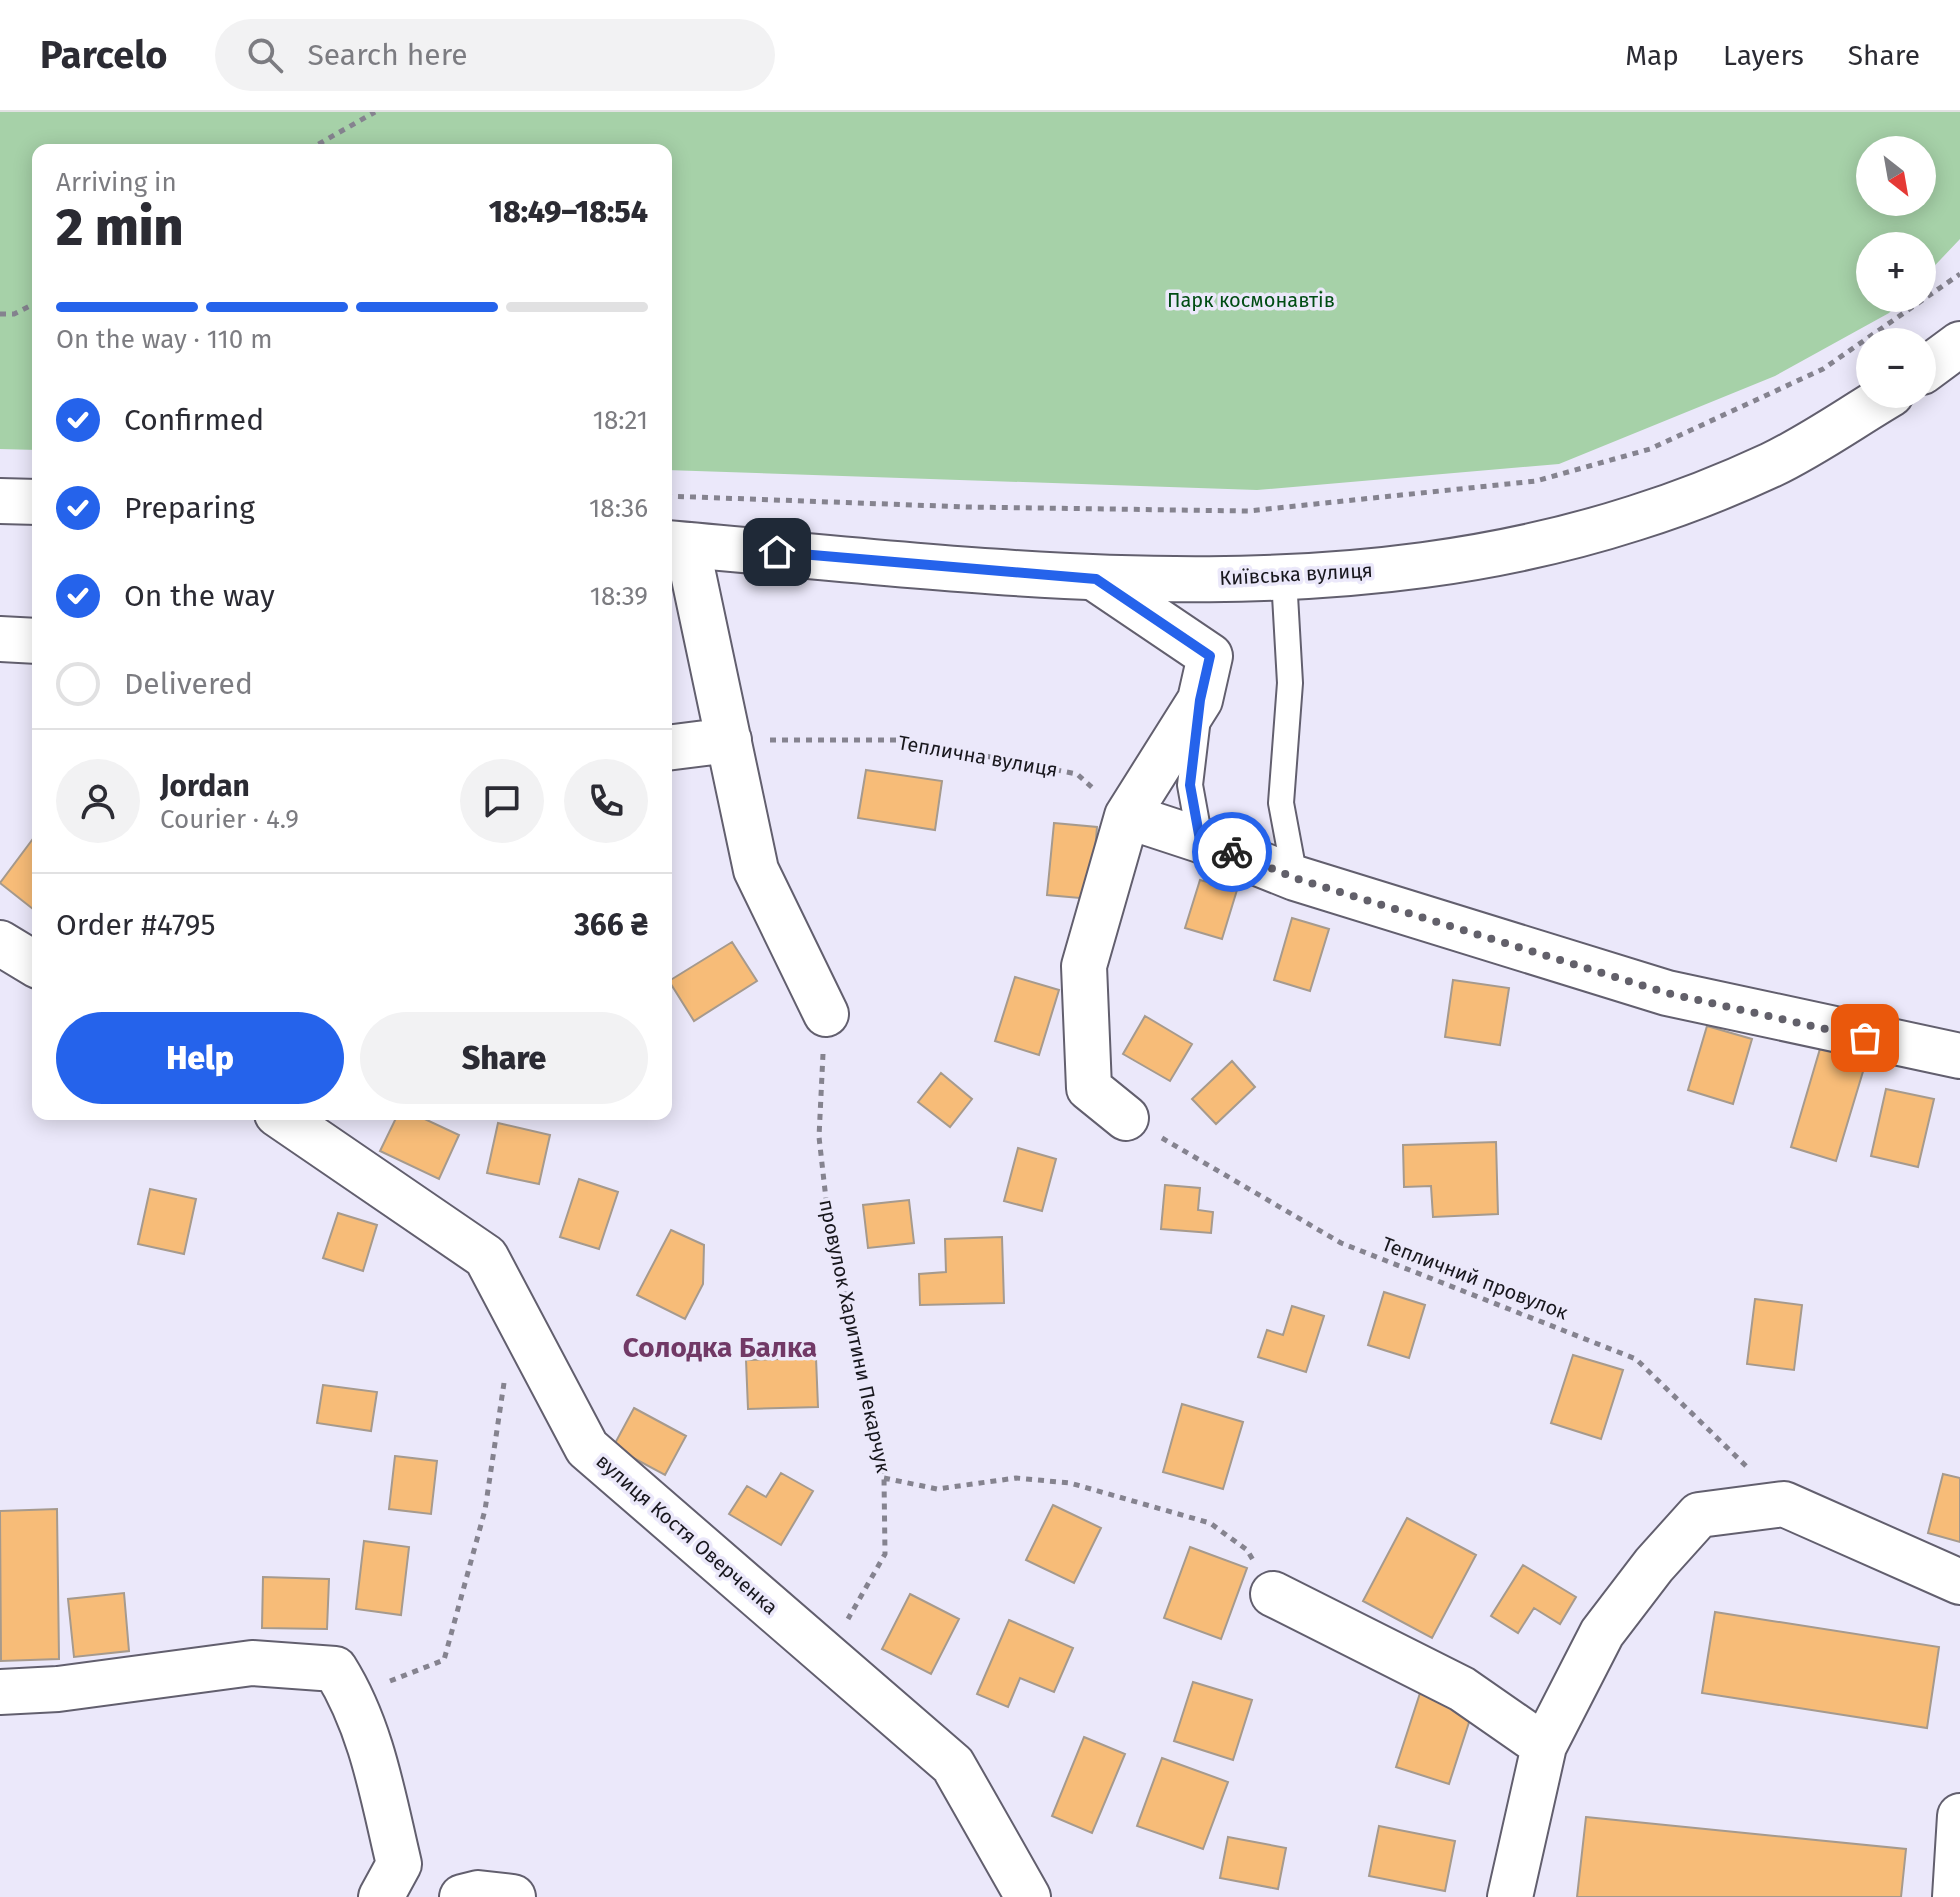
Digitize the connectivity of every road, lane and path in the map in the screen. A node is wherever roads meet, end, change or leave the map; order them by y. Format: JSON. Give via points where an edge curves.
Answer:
{"nodes":[{"id":1,"x":375,"y":112,"type":"edge"},
{"id":2,"x":319,"y":144,"type":"edge"},
{"id":3,"x":1960,"y":274,"type":"edge"},
{"id":4,"x":32,"y":305,"type":"edge"},
{"id":5,"x":0,"y":314,"type":"edge"},
{"id":6,"x":1960,"y":344,"type":"edge"},
{"id":7,"x":1936,"y":362,"type":"edge"},
{"id":8,"x":1867,"y":408,"type":"edge"},
{"id":9,"x":672,"y":496,"type":"edge"},
{"id":10,"x":0,"y":501,"type":"edge"},
{"id":11,"x":32,"y":502,"type":"edge"},
{"id":12,"x":677,"y":544,"type":"edge"},
{"id":13,"x":1284,"y":578,"type":"junction"},
{"id":14,"x":1096,"y":579,"type":"junction"},
{"id":15,"x":0,"y":639,"type":"edge"},
{"id":16,"x":32,"y":641,"type":"edge"},
{"id":17,"x":1200,"y":700,"type":"junction"},
{"id":18,"x":729,"y":740,"type":"junction"},
{"id":19,"x":672,"y":747,"type":"edge"},
{"id":20,"x":1127,"y":816,"type":"junction"},
{"id":21,"x":1200,"y":840,"type":"junction"},
{"id":22,"x":1295,"y":878,"type":"junction"},
{"id":23,"x":0,"y":943,"type":"edge"},
{"id":24,"x":32,"y":962,"type":"edge"},
{"id":25,"x":826,"y":1014,"type":"joint"},
{"id":26,"x":1960,"y":1056,"type":"edge"},
{"id":27,"x":1126,"y":1118,"type":"joint"},
{"id":28,"x":286,"y":1120,"type":"edge"},
{"id":29,"x":515,"y":1311,"type":"junction"},
{"id":30,"x":884,"y":1478,"type":"junction"},
{"id":31,"x":1784,"y":1504,"type":"junction"},
{"id":32,"x":1960,"y":1582,"type":"edge"},
{"id":33,"x":1273,"y":1594,"type":"joint"},
{"id":34,"x":825,"y":1654,"type":"junction"},
{"id":35,"x":0,"y":1692,"type":"edge"},
{"id":36,"x":352,"y":1697,"type":"junction"},
{"id":37,"x":1544,"y":1746,"type":"junction"},
{"id":38,"x":1960,"y":1816,"type":"edge"},
{"id":39,"x":381,"y":1897,"type":"edge"},
{"id":40,"x":462,"y":1897,"type":"edge"},
{"id":41,"x":513,"y":1897,"type":"edge"},
{"id":42,"x":1028,"y":1897,"type":"edge"},
{"id":43,"x":1510,"y":1897,"type":"edge"},
{"id":44,"x":1955,"y":1897,"type":"edge"}],
"edges":[{"from":1,"to":2,"type":"path"},
{"from":3,"to":9,"type":"path","via":[[1823,369],[1650,449],[1536,481],[1248,511]]},
{"from":4,"to":5,"type":"path"},
{"from":6,"to":7,"type":"street"},
{"from":8,"to":13,"type":"street","name":"Київська вулиця","via":[[1772,464],[1637,518],[1498,555]]},
{"from":10,"to":11,"type":"street"},
{"from":12,"to":14,"type":"street","name":"Київська вулиця"},
{"from":12,"to":18,"type":"street"},
{"from":13,"to":14,"type":"street","name":"Київська вулиця"},
{"from":13,"to":22,"type":"lane","via":[[1290,683],[1281,803]]},
{"from":14,"to":17,"type":"street","via":[[1210,656]]},
{"from":15,"to":16,"type":"street"},
{"from":17,"to":20,"type":"street"},
{"from":17,"to":21,"type":"lane","via":[[1190,785]]},
{"from":18,"to":19,"type":"street"},
{"from":18,"to":20,"type":"path","name":"Теплична вулиця","via":[[903,740],[1077,774]]},
{"from":18,"to":25,"type":"street","via":[[756,870]]},
{"from":20,"to":21,"type":"street"},
{"from":20,"to":27,"type":"street","via":[[1084,966],[1089,1088]]},
{"from":21,"to":22,"type":"street"},
{"from":22,"to":26,"type":"street","via":[[1667,993]]},
{"from":23,"to":24,"type":"street"},
{"from":25,"to":30,"type":"path","name":"провулок Харитини Пекарчук","via":[[819,1137],[828,1217]]},
{"from":27,"to":31,"type":"path","name":"Тепличний провулок","via":[[1341,1243],[1636,1359]]},
{"from":28,"to":29,"type":"street","name":"вулиця Костя Оверченка","via":[[486,1257]]},
{"from":29,"to":34,"type":"street","name":"вулиця Костя Оверченка","via":[[587,1448]]},
{"from":29,"to":36,"type":"path","via":[[485,1510],[444,1660]]},
{"from":30,"to":33,"type":"path","via":[[937,1489],[1016,1478],[1070,1483],[1210,1523],[1247,1550]]},
{"from":30,"to":34,"type":"path","name":"провулок Харитини Пекарчук","via":[[885,1554]]},
{"from":31,"to":32,"type":"street"},
{"from":31,"to":37,"type":"street","via":[[1699,1515],[1602,1633]]},
{"from":33,"to":37,"type":"street","via":[[1462,1689]]},
{"from":34,"to":42,"type":"street","name":"вулиця Костя Оверченка","via":[[953,1765]]},
{"from":35,"to":36,"type":"street","via":[[252,1663],[335,1669]]},
{"from":36,"to":39,"type":"street","via":[[373,1752],[399,1864]]},
{"from":37,"to":43,"type":"street"},
{"from":38,"to":44,"type":"street"},
{"from":40,"to":41,"type":"street"}]}
